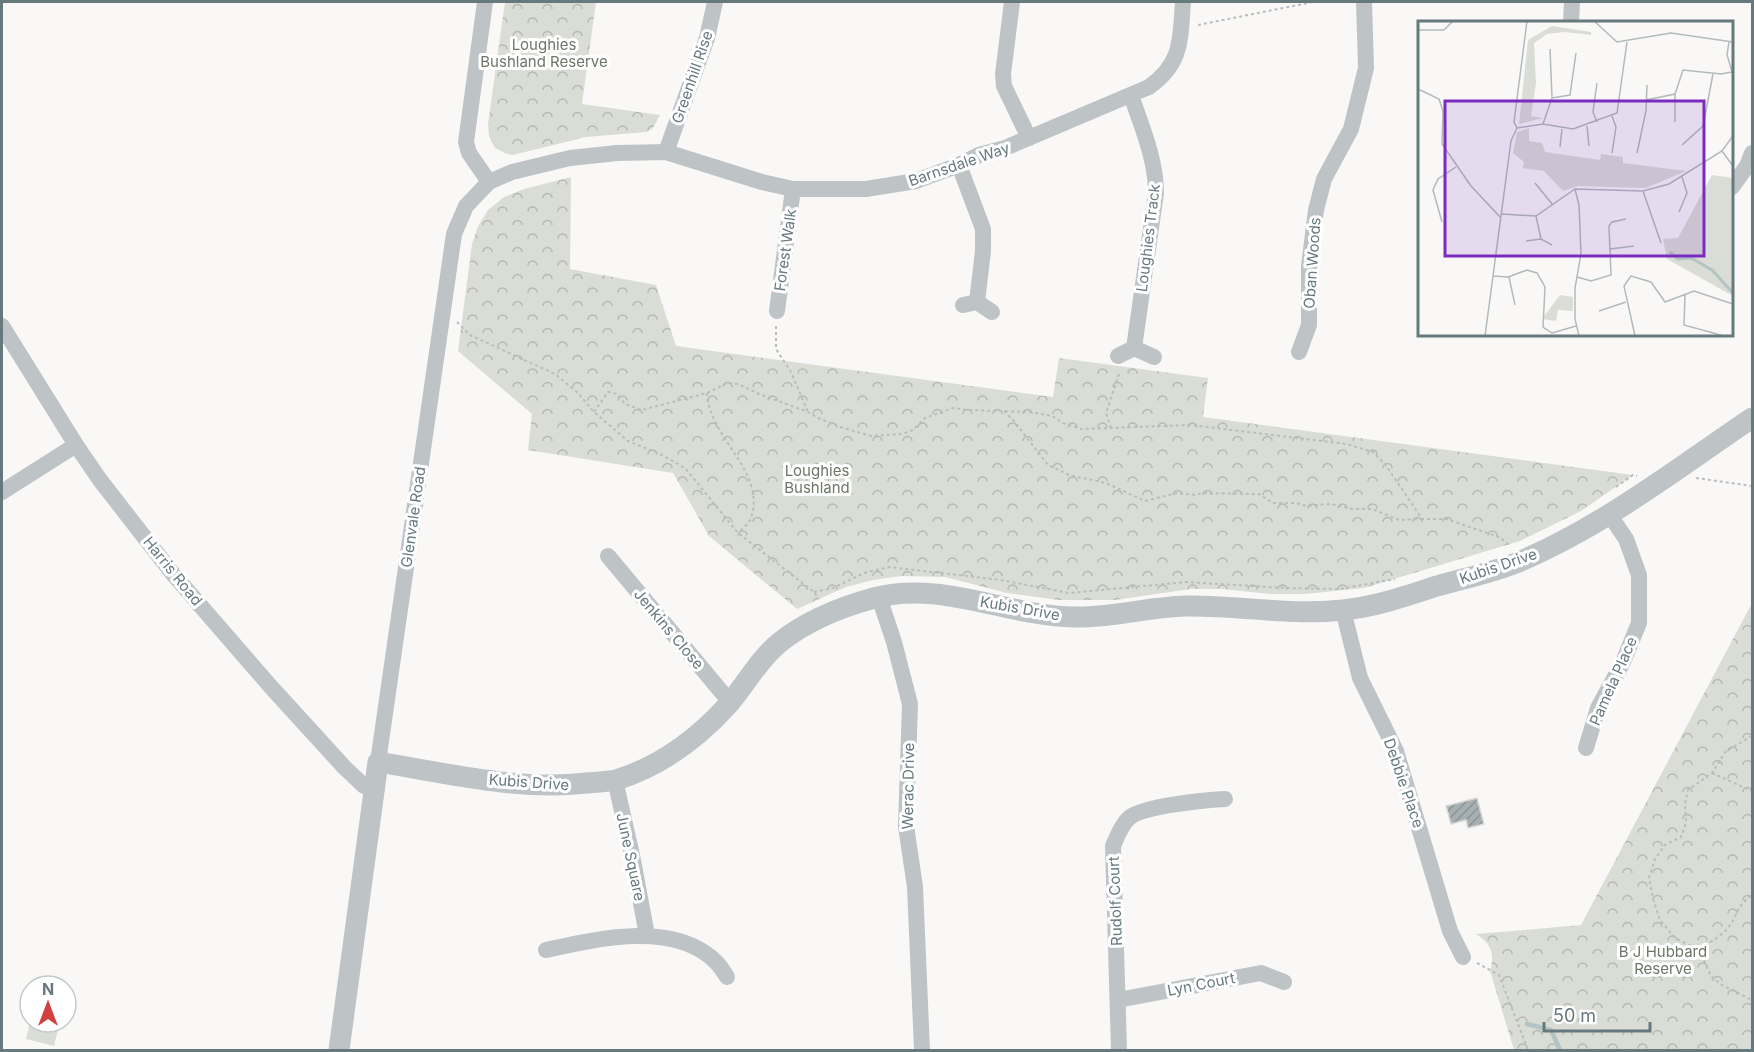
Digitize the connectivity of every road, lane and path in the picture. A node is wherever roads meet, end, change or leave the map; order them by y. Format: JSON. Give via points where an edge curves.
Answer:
{"nodes":[{"id":1,"x":485,"y":2,"type":"edge"},
{"id":2,"x":715,"y":2,"type":"edge"},
{"id":3,"x":1012,"y":2,"type":"edge"},
{"id":4,"x":1183,"y":2,"type":"edge"},
{"id":5,"x":1313,"y":2,"type":"edge"},
{"id":6,"x":1364,"y":2,"type":"edge"},
{"id":7,"x":1572,"y":2,"type":"edge"},
{"id":8,"x":1571,"y":21,"type":"edge"},
{"id":9,"x":1180,"y":29,"type":"junction"},
{"id":10,"x":1131,"y":95,"type":"junction"},
{"id":11,"x":1029,"y":138,"type":"junction"},
{"id":12,"x":666,"y":152,"type":"junction"},
{"id":13,"x":1752,"y":153,"type":"edge"},
{"id":14,"x":959,"y":165,"type":"junction"},
{"id":15,"x":489,"y":182,"type":"junction"},
{"id":16,"x":1733,"y":185,"type":"edge"},
{"id":17,"x":793,"y":189,"type":"junction"},
{"id":18,"x":443,"y":306,"type":"junction"},
{"id":19,"x":992,"y":312,"type":"dead end"},
{"id":20,"x":776,"y":315,"type":"joint"},
{"id":21,"x":2,"y":326,"type":"edge"},
{"id":22,"x":1134,"y":348,"type":"junction"},
{"id":23,"x":1299,"y":352,"type":"dead end"},
{"id":24,"x":1118,"y":356,"type":"dead end"},
{"id":25,"x":1154,"y":357,"type":"dead end"},
{"id":26,"x":707,"y":393,"type":"junction"},
{"id":27,"x":1004,"y":411,"type":"junction"},
{"id":28,"x":594,"y":412,"type":"junction"},
{"id":29,"x":808,"y":412,"type":"junction"},
{"id":30,"x":1752,"y":418,"type":"edge"},
{"id":31,"x":1111,"y":429,"type":"junction"},
{"id":32,"x":76,"y":445,"type":"junction"},
{"id":33,"x":1697,"y":478,"type":"dead end"},
{"id":34,"x":1661,"y":480,"type":"junction"},
{"id":35,"x":1752,"y":486,"type":"edge"},
{"id":36,"x":1615,"y":489,"type":"dead end"},
{"id":37,"x":2,"y":492,"type":"edge"},
{"id":38,"x":1609,"y":514,"type":"junction"},
{"id":39,"x":1422,"y":519,"type":"junction"},
{"id":40,"x":738,"y":533,"type":"junction"},
{"id":41,"x":608,"y":556,"type":"dead end"},
{"id":42,"x":1519,"y":562,"type":"junction"},
{"id":43,"x":1402,"y":578,"type":"dead end"},
{"id":44,"x":879,"y":597,"type":"junction"},
{"id":45,"x":1343,"y":610,"type":"junction"},
{"id":46,"x":730,"y":702,"type":"junction"},
{"id":47,"x":1752,"y":736,"type":"edge"},
{"id":48,"x":1586,"y":748,"type":"dead end"},
{"id":49,"x":378,"y":762,"type":"junction"},
{"id":50,"x":1712,"y":773,"type":"junction"},
{"id":51,"x":615,"y":780,"type":"junction"},
{"id":52,"x":375,"y":788,"type":"junction"},
{"id":53,"x":1752,"y":791,"type":"edge"},
{"id":54,"x":1225,"y":799,"type":"dead end"},
{"id":55,"x":1752,"y":894,"type":"edge"},
{"id":56,"x":647,"y":935,"type":"junction"},
{"id":57,"x":546,"y":950,"type":"dead end"},
{"id":58,"x":1698,"y":950,"type":"junction"},
{"id":59,"x":1463,"y":957,"type":"joint"},
{"id":60,"x":727,"y":977,"type":"dead end"},
{"id":61,"x":1284,"y":982,"type":"dead end"},
{"id":62,"x":1118,"y":1000,"type":"junction"},
{"id":63,"x":1752,"y":1000,"type":"edge"},
{"id":64,"x":339,"y":1050,"type":"edge"},
{"id":65,"x":921,"y":1050,"type":"edge"},
{"id":66,"x":1119,"y":1050,"type":"edge"},
{"id":67,"x":1528,"y":1050,"type":"edge"}],
"edges":[{"from":1,"to":15,"type":"street","via":[[466,141],[469,153]]},
{"from":2,"to":12,"type":"street","name":"Greenhill Rise","via":[[707,38]]},
{"from":3,"to":11,"type":"street","via":[[1004,86]]},
{"from":4,"to":9,"type":"street","name":"Barnsdale Way"},
{"from":5,"to":9,"type":"path"},
{"from":6,"to":23,"type":"street","name":"Oban Woods","via":[[1366,68],[1351,129],[1324,179],[1316,210],[1309,266],[1309,325]]},
{"from":7,"to":8,"type":"street"},
{"from":9,"to":10,"type":"street","name":"Barnsdale Way","via":[[1177,56],[1162,77]]},
{"from":10,"to":11,"type":"street","name":"Barnsdale Way"},
{"from":10,"to":22,"type":"street","name":"Loughies Track","via":[[1156,176]]},
{"from":11,"to":14,"type":"street","name":"Barnsdale Way"},
{"from":12,"to":15,"type":"street","name":"Barnsdale Way","via":[[570,158],[512,172]]},
{"from":12,"to":17,"type":"street","name":"Barnsdale Way"},
{"from":13,"to":16,"type":"street"},
{"from":14,"to":17,"type":"street","name":"Barnsdale Way","via":[[916,181],[866,189]]},
{"from":14,"to":19,"type":"street","via":[[983,229],[983,251],[970,304]]},
{"from":15,"to":18,"type":"street","name":"Glenvale Road","via":[[466,206],[454,234]]},
{"from":17,"to":20,"type":"street","name":"Forest Walk"},
{"from":18,"to":28,"type":"path","via":[[470,335],[555,374]]},
{"from":18,"to":49,"type":"street","name":"Glenvale Road"},
{"from":20,"to":29,"type":"path","via":[[776,349]]},
{"from":21,"to":32,"type":"street","name":"Harris Road"},
{"from":22,"to":24,"type":"street"},
{"from":22,"to":25,"type":"street"},
{"from":22,"to":31,"type":"path","via":[[1126,357],[1106,413]]},
{"from":26,"to":28,"type":"path","via":[[642,410],[608,392]]},
{"from":26,"to":29,"type":"path","via":[[727,383],[738,384]]},
{"from":26,"to":40,"type":"path","via":[[708,406],[721,433],[751,482],[751,519]]},
{"from":27,"to":29,"type":"path","via":[[953,408],[926,418],[902,434],[871,436]]},
{"from":27,"to":31,"type":"path","via":[[1052,416],[1081,429]]},
{"from":27,"to":39,"type":"path","via":[[1048,465],[1069,475],[1106,483],[1145,501],[1178,493],[1259,494],[1273,503],[1331,504],[1372,509],[1399,520]]},
{"from":28,"to":40,"type":"path","via":[[628,441],[685,468]]},
{"from":30,"to":34,"type":"street","name":"Kubis Drive"},
{"from":31,"to":39,"type":"path","via":[[1191,425],[1357,447],[1373,452],[1385,464]]},
{"from":32,"to":37,"type":"street"},
{"from":32,"to":52,"type":"street","name":"Harris Road","via":[[174,574],[271,687],[357,780]]},
{"from":33,"to":35,"type":"path"},
{"from":34,"to":36,"type":"path","via":[[1633,475]]},
{"from":34,"to":38,"type":"street","name":"Kubis Drive"},
{"from":38,"to":42,"type":"street","name":"Kubis Drive"},
{"from":38,"to":48,"type":"street","name":"Pamela Place","via":[[1626,539],[1639,575],[1639,623],[1598,708]]},
{"from":39,"to":42,"type":"path","via":[[1446,519],[1499,537],[1512,547]]},
{"from":40,"to":43,"type":"path","via":[[814,592],[890,567],[1001,580],[1069,593],[1186,582],[1339,589]]},
{"from":41,"to":46,"type":"street","name":"Jenkins Close"},
{"from":42,"to":45,"type":"street","name":"Kubis Drive","via":[[1384,603]]},
{"from":44,"to":45,"type":"street","name":"Kubis Drive","via":[[916,593],[955,596],[1035,614],[1077,618],[1184,606],[1292,612]]},
{"from":44,"to":46,"type":"street","name":"Kubis Drive","via":[[827,614],[779,643]]},
{"from":44,"to":65,"type":"street","name":"Werac Drive","via":[[910,704],[906,826],[915,887]]},
{"from":45,"to":59,"type":"street","name":"Debbie Place","via":[[1360,678],[1396,751],[1450,931]]},
{"from":46,"to":51,"type":"street","name":"Kubis Drive","via":[[699,735],[667,758]]},
{"from":47,"to":50,"type":"path","via":[[1726,751]]},
{"from":49,"to":51,"type":"street","name":"Kubis Drive","via":[[529,785],[564,786]]},
{"from":49,"to":52,"type":"street","name":"Glenvale Road"},
{"from":50,"to":53,"type":"path"},
{"from":50,"to":58,"type":"path","via":[[1688,790],[1681,837],[1665,845],[1649,878],[1660,920],[1675,938]]},
{"from":51,"to":56,"type":"street","name":"June Square"},
{"from":52,"to":64,"type":"street","name":"Glenvale Road"},
{"from":54,"to":62,"type":"street","name":"Rudolf Court","via":[[1164,806],[1130,816],[1120,831],[1113,846]]},
{"from":55,"to":58,"type":"path","via":[[1739,904],[1728,928]]},
{"from":56,"to":57,"type":"street","via":[[602,938]]},
{"from":56,"to":60,"type":"street","via":[[690,944],[716,961]]},
{"from":58,"to":63,"type":"path","via":[[1711,976]]},
{"from":59,"to":67,"type":"path","via":[[1498,975]]},
{"from":61,"to":62,"type":"street","name":"Lyn Court","via":[[1261,973]]},
{"from":62,"to":66,"type":"street","name":"Rudolf Court"}]}
